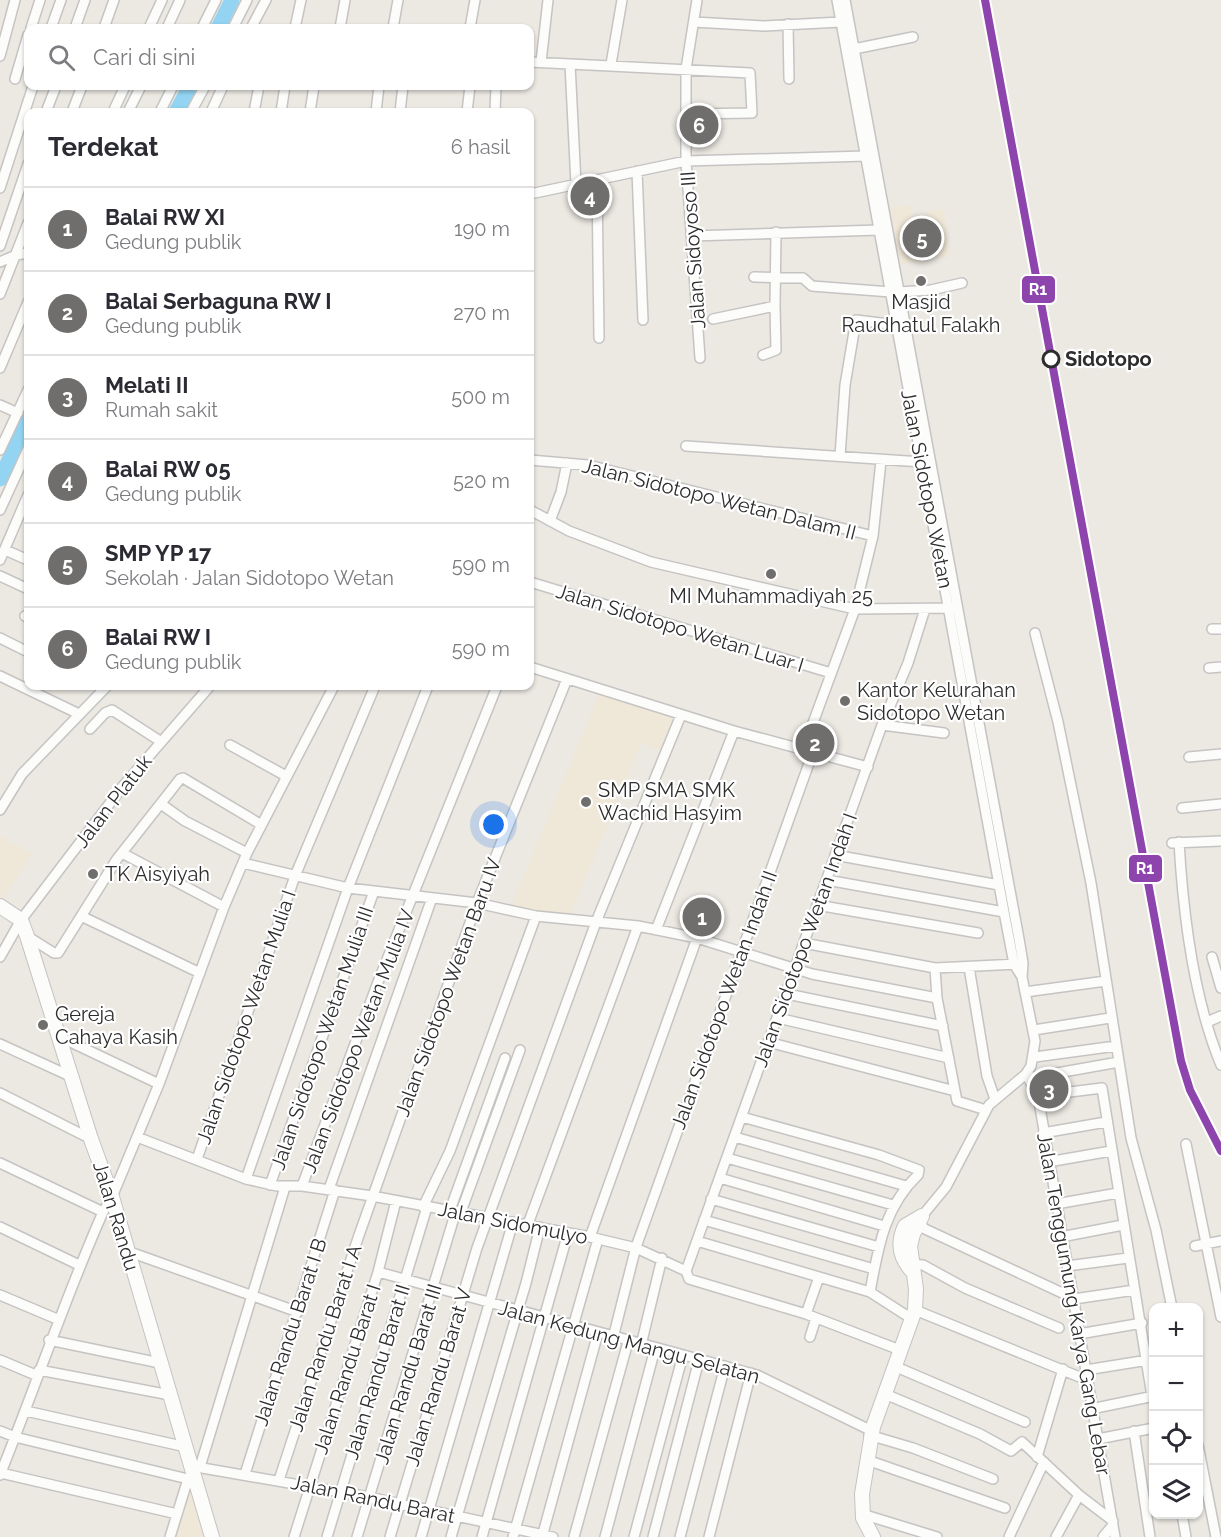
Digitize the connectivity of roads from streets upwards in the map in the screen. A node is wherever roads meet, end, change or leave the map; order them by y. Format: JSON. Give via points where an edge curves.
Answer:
{"nodes":[{"id":1,"x":15,"y":0,"type":"edge"},
{"id":2,"x":40,"y":0,"type":"edge"},
{"id":3,"x":61,"y":0,"type":"edge"},
{"id":4,"x":85,"y":0,"type":"edge"},
{"id":5,"x":114,"y":0,"type":"edge"},
{"id":6,"x":162,"y":0,"type":"edge"},
{"id":7,"x":180,"y":0,"type":"edge"},
{"id":8,"x":216,"y":0,"type":"edge"},
{"id":9,"x":247,"y":0,"type":"edge"},
{"id":10,"x":266,"y":0,"type":"edge"},
{"id":11,"x":301,"y":0,"type":"edge"},
{"id":12,"x":345,"y":0,"type":"edge"},
{"id":13,"x":398,"y":0,"type":"edge"},
{"id":14,"x":475,"y":0,"type":"edge"},
{"id":15,"x":548,"y":0,"type":"edge"},
{"id":16,"x":622,"y":0,"type":"edge"},
{"id":17,"x":697,"y":0,"type":"edge"},
{"id":18,"x":837,"y":0,"type":"edge"},
{"id":19,"x":845,"y":0,"type":"edge"},
{"id":20,"x":694,"y":22,"type":"junction"},
{"id":21,"x":841,"y":22,"type":"junction"},
{"id":22,"x":32,"y":24,"type":"edge"},
{"id":23,"x":52,"y":24,"type":"edge"},
{"id":24,"x":76,"y":24,"type":"edge"},
{"id":25,"x":105,"y":24,"type":"edge"},
{"id":26,"x":152,"y":24,"type":"edge"},
{"id":27,"x":169,"y":24,"type":"edge"},
{"id":28,"x":204,"y":24,"type":"edge"},
{"id":29,"x":235,"y":24,"type":"edge"},
{"id":30,"x":253,"y":24,"type":"edge"},
{"id":31,"x":297,"y":24,"type":"edge"},
{"id":32,"x":341,"y":24,"type":"edge"},
{"id":33,"x":394,"y":24,"type":"edge"},
{"id":34,"x":471,"y":24,"type":"edge"},
{"id":35,"x":788,"y":24,"type":"junction"},
{"id":36,"x":913,"y":37,"type":"dead end"},
{"id":37,"x":24,"y":49,"type":"edge"},
{"id":38,"x":854,"y":49,"type":"junction"},
{"id":39,"x":0,"y":56,"type":"edge"},
{"id":40,"x":534,"y":62,"type":"edge"},
{"id":41,"x":540,"y":62,"type":"junction"},
{"id":42,"x":570,"y":64,"type":"junction"},
{"id":43,"x":611,"y":64,"type":"junction"},
{"id":44,"x":686,"y":69,"type":"junction"},
{"id":45,"x":15,"y":79,"type":"dead end"},
{"id":46,"x":789,"y":79,"type":"dead end"},
{"id":47,"x":32,"y":90,"type":"edge"},
{"id":48,"x":54,"y":90,"type":"edge"},
{"id":49,"x":80,"y":90,"type":"edge"},
{"id":50,"x":123,"y":90,"type":"edge"},
{"id":51,"x":139,"y":90,"type":"edge"},
{"id":52,"x":171,"y":90,"type":"edge"},
{"id":53,"x":203,"y":90,"type":"edge"},
{"id":54,"x":221,"y":90,"type":"edge"},
{"id":55,"x":258,"y":90,"type":"edge"},
{"id":56,"x":284,"y":90,"type":"edge"},
{"id":57,"x":313,"y":90,"type":"edge"},
{"id":58,"x":379,"y":90,"type":"edge"},
{"id":59,"x":403,"y":90,"type":"edge"},
{"id":60,"x":470,"y":90,"type":"edge"},
{"id":61,"x":496,"y":90,"type":"edge"},
{"id":62,"x":26,"y":108,"type":"edge"},
{"id":63,"x":48,"y":108,"type":"edge"},
{"id":64,"x":74,"y":108,"type":"edge"},
{"id":65,"x":115,"y":108,"type":"edge"},
{"id":66,"x":130,"y":108,"type":"edge"},
{"id":67,"x":162,"y":108,"type":"edge"},
{"id":68,"x":193,"y":108,"type":"edge"},
{"id":69,"x":213,"y":108,"type":"edge"},
{"id":70,"x":255,"y":108,"type":"edge"},
{"id":71,"x":282,"y":108,"type":"edge"},
{"id":72,"x":311,"y":108,"type":"edge"},
{"id":73,"x":376,"y":108,"type":"edge"},
{"id":74,"x":400,"y":108,"type":"edge"},
{"id":75,"x":467,"y":108,"type":"edge"},
{"id":76,"x":495,"y":108,"type":"edge"},
{"id":77,"x":860,"y":108,"type":"junction"},
{"id":78,"x":24,"y":114,"type":"edge"},
{"id":79,"x":686,"y":114,"type":"junction"},
{"id":80,"x":866,"y":156,"type":"junction"},
{"id":81,"x":686,"y":161,"type":"junction"},
{"id":82,"x":636,"y":171,"type":"junction"},
{"id":83,"x":24,"y":176,"type":"edge"},
{"id":84,"x":597,"y":180,"type":"junction"},
{"id":85,"x":576,"y":184,"type":"junction"},
{"id":86,"x":0,"y":188,"type":"edge"},
{"id":87,"x":534,"y":193,"type":"edge"},
{"id":88,"x":879,"y":230,"type":"junction"},
{"id":89,"x":776,"y":232,"type":"junction"},
{"id":90,"x":24,"y":234,"type":"edge"},
{"id":91,"x":692,"y":236,"type":"junction"},
{"id":92,"x":0,"y":246,"type":"edge"},
{"id":93,"x":24,"y":254,"type":"edge"},
{"id":94,"x":16,"y":255,"type":"junction"},
{"id":95,"x":0,"y":262,"type":"edge"},
{"id":96,"x":754,"y":277,"type":"dead end"},
{"id":97,"x":777,"y":277,"type":"junction"},
{"id":98,"x":962,"y":283,"type":"dead end"},
{"id":99,"x":895,"y":292,"type":"junction"},
{"id":100,"x":0,"y":294,"type":"edge"},
{"id":101,"x":775,"y":306,"type":"junction"},
{"id":102,"x":24,"y":311,"type":"edge"},
{"id":103,"x":713,"y":319,"type":"dead end"},
{"id":104,"x":643,"y":320,"type":"dead end"},
{"id":105,"x":897,"y":325,"type":"junction"},
{"id":106,"x":599,"y":338,"type":"dead end"},
{"id":107,"x":763,"y":355,"type":"dead end"},
{"id":108,"x":700,"y":358,"type":"dead end"},
{"id":109,"x":0,"y":368,"type":"edge"},
{"id":110,"x":24,"y":399,"type":"edge"},
{"id":111,"x":0,"y":405,"type":"edge"},
{"id":112,"x":18,"y":413,"type":"junction"},
{"id":113,"x":686,"y":446,"type":"dead end"},
{"id":114,"x":0,"y":450,"type":"edge"},
{"id":115,"x":840,"y":456,"type":"junction"},
{"id":116,"x":24,"y":458,"type":"edge"},
{"id":117,"x":534,"y":460,"type":"edge"},
{"id":118,"x":881,"y":461,"type":"junction"},
{"id":119,"x":922,"y":462,"type":"junction"},
{"id":120,"x":567,"y":463,"type":"junction"},
{"id":121,"x":24,"y":508,"type":"edge"},
{"id":122,"x":0,"y":510,"type":"edge"},
{"id":123,"x":534,"y":512,"type":"edge"},
{"id":124,"x":550,"y":521,"type":"junction"},
{"id":125,"x":873,"y":536,"type":"junction"},
{"id":126,"x":5,"y":550,"type":"junction"},
{"id":127,"x":24,"y":558,"type":"edge"},
{"id":128,"x":0,"y":560,"type":"edge"},
{"id":129,"x":0,"y":576,"type":"edge"},
{"id":130,"x":534,"y":583,"type":"edge"},
{"id":131,"x":24,"y":587,"type":"edge"},
{"id":132,"x":954,"y":608,"type":"junction"},
{"id":133,"x":855,"y":609,"type":"junction"},
{"id":134,"x":925,"y":609,"type":"junction"},
{"id":135,"x":1035,"y":633,"type":"dead end"},
{"id":136,"x":0,"y":638,"type":"edge"},
{"id":137,"x":24,"y":650,"type":"edge"},
{"id":138,"x":1221,"y":667,"type":"edge"},
{"id":139,"x":534,"y":668,"type":"edge"},
{"id":140,"x":1209,"y":668,"type":"dead end"},
{"id":141,"x":831,"y":673,"type":"junction"},
{"id":142,"x":0,"y":676,"type":"edge"},
{"id":143,"x":567,"y":679,"type":"junction"},
{"id":144,"x":24,"y":688,"type":"edge"},
{"id":145,"x":29,"y":690,"type":"edge"},
{"id":146,"x":100,"y":690,"type":"edge"},
{"id":147,"x":206,"y":690,"type":"edge"},
{"id":148,"x":332,"y":690,"type":"edge"},
{"id":149,"x":373,"y":690,"type":"edge"},
{"id":150,"x":426,"y":690,"type":"edge"},
{"id":151,"x":495,"y":690,"type":"edge"},
{"id":152,"x":79,"y":714,"type":"junction"},
{"id":153,"x":681,"y":715,"type":"junction"},
{"id":154,"x":882,"y":725,"type":"junction"},
{"id":155,"x":90,"y":729,"type":"dead end"},
{"id":156,"x":734,"y":731,"type":"junction"},
{"id":157,"x":944,"y":733,"type":"dead end"},
{"id":158,"x":160,"y":741,"type":"junction"},
{"id":159,"x":230,"y":745,"type":"dead end"},
{"id":160,"x":808,"y":751,"type":"junction"},
{"id":161,"x":1221,"y":754,"type":"edge"},
{"id":162,"x":1189,"y":757,"type":"dead end"},
{"id":163,"x":867,"y":767,"type":"junction"},
{"id":164,"x":286,"y":776,"type":"junction"},
{"id":165,"x":161,"y":804,"type":"junction"},
{"id":166,"x":1221,"y":804,"type":"edge"},
{"id":167,"x":1182,"y":808,"type":"dead end"},
{"id":168,"x":0,"y":810,"type":"edge"},
{"id":169,"x":260,"y":824,"type":"junction"},
{"id":170,"x":1221,"y":841,"type":"edge"},
{"id":171,"x":122,"y":853,"type":"junction"},
{"id":172,"x":247,"y":853,"type":"junction"},
{"id":173,"x":836,"y":855,"type":"junction"},
{"id":174,"x":243,"y":863,"type":"junction"},
{"id":175,"x":295,"y":876,"type":"junction"},
{"id":176,"x":826,"y":880,"type":"junction"},
{"id":177,"x":999,"y":885,"type":"junction"},
{"id":178,"x":348,"y":888,"type":"junction"},
{"id":179,"x":374,"y":891,"type":"junction"},
{"id":180,"x":414,"y":895,"type":"junction"},
{"id":181,"x":432,"y":898,"type":"junction"},
{"id":182,"x":477,"y":903,"type":"junction"},
{"id":183,"x":817,"y":905,"type":"junction"},
{"id":184,"x":0,"y":906,"type":"edge"},
{"id":185,"x":224,"y":907,"type":"junction"},
{"id":186,"x":1004,"y":912,"type":"junction"},
{"id":187,"x":81,"y":916,"type":"junction"},
{"id":188,"x":536,"y":916,"type":"junction"},
{"id":189,"x":21,"y":920,"type":"junction"},
{"id":190,"x":596,"y":922,"type":"junction"},
{"id":191,"x":638,"y":926,"type":"junction"},
{"id":192,"x":656,"y":930,"type":"junction"},
{"id":193,"x":978,"y":933,"type":"dead end"},
{"id":194,"x":27,"y":936,"type":"junction"},
{"id":195,"x":697,"y":938,"type":"junction"},
{"id":196,"x":804,"y":942,"type":"junction"},
{"id":197,"x":742,"y":950,"type":"junction"},
{"id":198,"x":0,"y":957,"type":"edge"},
{"id":199,"x":1212,"y":957,"type":"dead end"},
{"id":200,"x":1019,"y":964,"type":"junction"},
{"id":201,"x":969,"y":967,"type":"junction"},
{"id":202,"x":935,"y":968,"type":"junction"},
{"id":203,"x":796,"y":969,"type":"junction"},
{"id":204,"x":200,"y":973,"type":"junction"},
{"id":205,"x":1106,"y":981,"type":"junction"},
{"id":206,"x":1221,"y":988,"type":"edge"},
{"id":207,"x":1025,"y":993,"type":"junction"},
{"id":208,"x":787,"y":994,"type":"junction"},
{"id":209,"x":937,"y":998,"type":"junction"},
{"id":210,"x":1221,"y":1016,"type":"edge"},
{"id":211,"x":778,"y":1018,"type":"junction"},
{"id":212,"x":1110,"y":1018,"type":"junction"},
{"id":213,"x":1207,"y":1022,"type":"junction"},
{"id":214,"x":943,"y":1026,"type":"junction"},
{"id":215,"x":1034,"y":1030,"type":"junction"},
{"id":216,"x":60,"y":1037,"type":"junction"},
{"id":217,"x":768,"y":1042,"type":"junction"},
{"id":218,"x":0,"y":1044,"type":"edge"},
{"id":219,"x":1116,"y":1046,"type":"junction"},
{"id":220,"x":520,"y":1050,"type":"dead end"},
{"id":221,"x":1035,"y":1057,"type":"junction"},
{"id":222,"x":505,"y":1058,"type":"dead end"},
{"id":223,"x":949,"y":1058,"type":"junction"},
{"id":224,"x":1119,"y":1062,"type":"junction"},
{"id":225,"x":1221,"y":1065,"type":"edge"},
{"id":226,"x":1028,"y":1076,"type":"junction"},
{"id":227,"x":72,"y":1077,"type":"junction"},
{"id":228,"x":159,"y":1084,"type":"junction"},
{"id":229,"x":955,"y":1091,"type":"junction"},
{"id":230,"x":0,"y":1093,"type":"edge"},
{"id":231,"x":1038,"y":1096,"type":"junction"},
{"id":232,"x":995,"y":1099,"type":"junction"},
{"id":233,"x":986,"y":1110,"type":"junction"},
{"id":234,"x":742,"y":1117,"type":"junction"},
{"id":235,"x":1106,"y":1122,"type":"junction"},
{"id":236,"x":1043,"y":1133,"type":"junction"},
{"id":237,"x":137,"y":1137,"type":"junction"},
{"id":238,"x":735,"y":1137,"type":"junction"},
{"id":239,"x":91,"y":1139,"type":"junction"},
{"id":240,"x":1186,"y":1144,"type":"dead end"},
{"id":241,"x":1111,"y":1151,"type":"junction"},
{"id":242,"x":727,"y":1158,"type":"junction"},
{"id":243,"x":197,"y":1159,"type":"junction"},
{"id":244,"x":1048,"y":1162,"type":"junction"},
{"id":245,"x":0,"y":1163,"type":"edge"},
{"id":246,"x":720,"y":1178,"type":"junction"},
{"id":247,"x":246,"y":1179,"type":"junction"},
{"id":248,"x":270,"y":1185,"type":"junction"},
{"id":249,"x":302,"y":1186,"type":"junction"},
{"id":250,"x":906,"y":1186,"type":"junction"},
{"id":251,"x":285,"y":1187,"type":"junction"},
{"id":252,"x":332,"y":1190,"type":"junction"},
{"id":253,"x":1118,"y":1193,"type":"junction"},
{"id":254,"x":372,"y":1196,"type":"junction"},
{"id":255,"x":112,"y":1197,"type":"junction"},
{"id":256,"x":711,"y":1199,"type":"junction"},
{"id":257,"x":396,"y":1201,"type":"junction"},
{"id":258,"x":1056,"y":1204,"type":"junction"},
{"id":259,"x":893,"y":1205,"type":"junction"},
{"id":260,"x":425,"y":1207,"type":"junction"},
{"id":261,"x":456,"y":1211,"type":"junction"},
{"id":262,"x":103,"y":1212,"type":"junction"},
{"id":263,"x":489,"y":1219,"type":"junction"},
{"id":264,"x":704,"y":1220,"type":"junction"},
{"id":265,"x":918,"y":1220,"type":"junction"},
{"id":266,"x":513,"y":1222,"type":"junction"},
{"id":267,"x":528,"y":1224,"type":"junction"},
{"id":268,"x":1123,"y":1225,"type":"junction"},
{"id":269,"x":884,"y":1226,"type":"junction"},
{"id":270,"x":0,"y":1227,"type":"edge"},
{"id":271,"x":540,"y":1227,"type":"junction"},
{"id":272,"x":568,"y":1233,"type":"junction"},
{"id":273,"x":1062,"y":1237,"type":"junction"},
{"id":274,"x":594,"y":1238,"type":"junction"},
{"id":275,"x":698,"y":1241,"type":"junction"},
{"id":276,"x":1221,"y":1241,"type":"edge"},
{"id":277,"x":1208,"y":1243,"type":"junction"},
{"id":278,"x":1195,"y":1246,"type":"dead end"},
{"id":279,"x":879,"y":1247,"type":"junction"},
{"id":280,"x":636,"y":1248,"type":"junction"},
{"id":281,"x":127,"y":1251,"type":"junction"},
{"id":282,"x":662,"y":1258,"type":"junction"},
{"id":283,"x":1128,"y":1258,"type":"junction"},
{"id":284,"x":79,"y":1265,"type":"junction"},
{"id":285,"x":1066,"y":1266,"type":"junction"},
{"id":286,"x":910,"y":1267,"type":"junction"},
{"id":287,"x":874,"y":1269,"type":"junction"},
{"id":288,"x":686,"y":1271,"type":"junction"},
{"id":289,"x":378,"y":1272,"type":"junction"},
{"id":290,"x":819,"y":1277,"type":"junction"},
{"id":291,"x":405,"y":1279,"type":"junction"},
{"id":292,"x":435,"y":1287,"type":"junction"},
{"id":293,"x":1135,"y":1290,"type":"junction"},
{"id":294,"x":870,"y":1292,"type":"junction"},
{"id":295,"x":0,"y":1295,"type":"edge"},
{"id":296,"x":251,"y":1296,"type":"junction"},
{"id":297,"x":463,"y":1296,"type":"junction"},
{"id":298,"x":1073,"y":1298,"type":"junction"},
{"id":299,"x":1171,"y":1303,"type":"edge"},
{"id":300,"x":490,"y":1304,"type":"junction"},
{"id":301,"x":298,"y":1311,"type":"junction"},
{"id":302,"x":518,"y":1312,"type":"junction"},
{"id":303,"x":806,"y":1314,"type":"junction"},
{"id":304,"x":913,"y":1314,"type":"junction"},
{"id":305,"x":1221,"y":1317,"type":"edge"},
{"id":306,"x":816,"y":1318,"type":"junction"},
{"id":307,"x":57,"y":1319,"type":"junction"},
{"id":308,"x":544,"y":1319,"type":"junction"},
{"id":309,"x":1142,"y":1323,"type":"junction"},
{"id":310,"x":572,"y":1326,"type":"junction"},
{"id":311,"x":1059,"y":1328,"type":"dead end"},
{"id":312,"x":598,"y":1333,"type":"junction"},
{"id":313,"x":1079,"y":1334,"type":"junction"},
{"id":314,"x":810,"y":1337,"type":"dead end"},
{"id":315,"x":614,"y":1338,"type":"junction"},
{"id":316,"x":49,"y":1340,"type":"junction"},
{"id":317,"x":628,"y":1342,"type":"junction"},
{"id":318,"x":641,"y":1345,"type":"junction"},
{"id":319,"x":655,"y":1349,"type":"junction"},
{"id":320,"x":897,"y":1349,"type":"junction"},
{"id":321,"x":683,"y":1355,"type":"junction"},
{"id":322,"x":699,"y":1359,"type":"junction"},
{"id":323,"x":0,"y":1360,"type":"edge"},
{"id":324,"x":1148,"y":1360,"type":"junction"},
{"id":325,"x":160,"y":1363,"type":"junction"},
{"id":326,"x":725,"y":1366,"type":"junction"},
{"id":327,"x":894,"y":1366,"type":"junction"},
{"id":328,"x":1149,"y":1367,"type":"edge"},
{"id":329,"x":1064,"y":1370,"type":"junction"},
{"id":330,"x":38,"y":1373,"type":"junction"},
{"id":331,"x":751,"y":1373,"type":"junction"},
{"id":332,"x":1087,"y":1375,"type":"junction"},
{"id":333,"x":885,"y":1394,"type":"junction"},
{"id":334,"x":170,"y":1395,"type":"junction"},
{"id":335,"x":1149,"y":1397,"type":"edge"},
{"id":336,"x":1091,"y":1409,"type":"junction"},
{"id":337,"x":26,"y":1411,"type":"junction"},
{"id":338,"x":1025,"y":1422,"type":"dead end"},
{"id":339,"x":1149,"y":1429,"type":"edge"},
{"id":340,"x":0,"y":1431,"type":"edge"},
{"id":341,"x":870,"y":1431,"type":"junction"},
{"id":342,"x":1134,"y":1431,"type":"junction"},
{"id":343,"x":15,"y":1437,"type":"junction"},
{"id":344,"x":1098,"y":1439,"type":"junction"},
{"id":345,"x":186,"y":1448,"type":"junction"},
{"id":346,"x":1040,"y":1459,"type":"junction"},
{"id":347,"x":867,"y":1460,"type":"junction"},
{"id":348,"x":1202,"y":1465,"type":"edge"},
{"id":349,"x":194,"y":1473,"type":"junction"},
{"id":350,"x":0,"y":1474,"type":"edge"},
{"id":351,"x":245,"y":1474,"type":"junction"},
{"id":352,"x":993,"y":1479,"type":"dead end"},
{"id":353,"x":279,"y":1480,"type":"junction"},
{"id":354,"x":310,"y":1486,"type":"junction"},
{"id":355,"x":341,"y":1492,"type":"junction"},
{"id":356,"x":1078,"y":1495,"type":"junction"},
{"id":357,"x":369,"y":1497,"type":"junction"},
{"id":358,"x":400,"y":1504,"type":"junction"},
{"id":359,"x":1005,"y":1508,"type":"dead end"},
{"id":360,"x":428,"y":1511,"type":"junction"},
{"id":361,"x":177,"y":1514,"type":"junction"},
{"id":362,"x":862,"y":1514,"type":"junction"},
{"id":363,"x":457,"y":1516,"type":"junction"},
{"id":364,"x":1183,"y":1519,"type":"edge"},
{"id":365,"x":486,"y":1523,"type":"junction"},
{"id":366,"x":1113,"y":1523,"type":"junction"},
{"id":367,"x":514,"y":1533,"type":"edge"},
{"id":368,"x":543,"y":1536,"type":"edge"},
{"id":369,"x":170,"y":1537,"type":"edge"},
{"id":370,"x":212,"y":1537,"type":"edge"},
{"id":371,"x":294,"y":1537,"type":"edge"},
{"id":372,"x":327,"y":1537,"type":"edge"},
{"id":373,"x":357,"y":1537,"type":"edge"},
{"id":374,"x":390,"y":1537,"type":"edge"},
{"id":375,"x":421,"y":1537,"type":"edge"},
{"id":376,"x":450,"y":1537,"type":"edge"},
{"id":377,"x":482,"y":1537,"type":"edge"},
{"id":378,"x":553,"y":1537,"type":"edge"},
{"id":379,"x":574,"y":1537,"type":"edge"},
{"id":380,"x":605,"y":1537,"type":"edge"},
{"id":381,"x":634,"y":1537,"type":"edge"},
{"id":382,"x":653,"y":1537,"type":"edge"},
{"id":383,"x":680,"y":1537,"type":"edge"},
{"id":384,"x":709,"y":1537,"type":"edge"},
{"id":385,"x":872,"y":1537,"type":"edge"},
{"id":386,"x":937,"y":1537,"type":"edge"},
{"id":387,"x":1009,"y":1537,"type":"edge"},
{"id":388,"x":1056,"y":1537,"type":"edge"},
{"id":389,"x":1103,"y":1537,"type":"edge"},
{"id":390,"x":1115,"y":1537,"type":"edge"},
{"id":391,"x":1150,"y":1537,"type":"edge"},
{"id":392,"x":1186,"y":1537,"type":"edge"},
{"id":393,"x":1216,"y":1537,"type":"edge"}],
"edges":[{"from":1,"to":39,"type":"street"},
{"from":2,"to":22,"type":"street"},
{"from":3,"to":23,"type":"street"},
{"from":4,"to":24,"type":"street"},
{"from":5,"to":25,"type":"street"},
{"from":6,"to":26,"type":"street"},
{"from":7,"to":27,"type":"street"},
{"from":8,"to":28,"type":"street"},
{"from":9,"to":29,"type":"street"},
{"from":10,"to":30,"type":"street"},
{"from":11,"to":31,"type":"street"},
{"from":12,"to":32,"type":"street"},
{"from":13,"to":33,"type":"street"},
{"from":14,"to":34,"type":"street"},
{"from":15,"to":41,"type":"street"},
{"from":16,"to":43,"type":"street"},
{"from":17,"to":20,"type":"street","name":"Jalan Sidoyoso III"},
{"from":18,"to":21,"type":"street","name":"Jalan Sidotopo Wetan"},
{"from":19,"to":38,"type":"street","name":"Jalan Sidotopo Wetan"},
{"from":20,"to":35,"type":"street","via":[[733,26]]},
{"from":20,"to":44,"type":"street","name":"Jalan Sidoyoso III"},
{"from":21,"to":35,"type":"street"},
{"from":21,"to":77,"type":"street","name":"Jalan Sidotopo Wetan"},
{"from":35,"to":46,"type":"street"},
{"from":36,"to":38,"type":"street"},
{"from":37,"to":45,"type":"street"},
{"from":38,"to":77,"type":"street","name":"Jalan Sidotopo Wetan"},
{"from":40,"to":41,"type":"street"},
{"from":41,"to":42,"type":"street"},
{"from":42,"to":43,"type":"street"},
{"from":42,"to":85,"type":"street"},
{"from":43,"to":44,"type":"street"},
{"from":44,"to":79,"type":"street","name":"Jalan Sidoyoso III"},
{"from":44,"to":79,"type":"street","via":[[750,73],[752,113]]},
{"from":47,"to":62,"type":"street"},
{"from":48,"to":63,"type":"street"},
{"from":49,"to":64,"type":"street"},
{"from":50,"to":65,"type":"street"},
{"from":51,"to":66,"type":"street"},
{"from":52,"to":67,"type":"street"},
{"from":53,"to":68,"type":"street"},
{"from":54,"to":69,"type":"street"},
{"from":55,"to":70,"type":"street"},
{"from":56,"to":71,"type":"street"},
{"from":57,"to":72,"type":"street"},
{"from":58,"to":73,"type":"street"},
{"from":59,"to":74,"type":"street"},
{"from":60,"to":75,"type":"street"},
{"from":61,"to":76,"type":"street"},
{"from":77,"to":80,"type":"street","name":"Jalan Sidotopo Wetan"},
{"from":77,"to":99,"type":"street","name":"Jalan Sidotopo Wetan"},
{"from":78,"to":86,"type":"street"},
{"from":79,"to":81,"type":"street","name":"Jalan Sidoyoso III"},
{"from":80,"to":81,"type":"street"},
{"from":80,"to":88,"type":"street","name":"Jalan Sidotopo Wetan"},
{"from":81,"to":82,"type":"street"},
{"from":81,"to":91,"type":"street","name":"Jalan Sidoyoso III"},
{"from":82,"to":84,"type":"street"},
{"from":82,"to":104,"type":"street"},
{"from":83,"to":92,"type":"street"},
{"from":84,"to":85,"type":"street"},
{"from":84,"to":106,"type":"street"},
{"from":85,"to":87,"type":"street"},
{"from":88,"to":89,"type":"street"},
{"from":88,"to":99,"type":"street","name":"Jalan Sidotopo Wetan"},
{"from":89,"to":91,"type":"street"},
{"from":89,"to":97,"type":"street"},
{"from":90,"to":94,"type":"street"},
{"from":91,"to":108,"type":"street","name":"Jalan Sidoyoso III"},
{"from":93,"to":94,"type":"street"},
{"from":94,"to":95,"type":"street"},
{"from":94,"to":100,"type":"street"},
{"from":96,"to":97,"type":"street"},
{"from":97,"to":99,"type":"street","via":[[803,278],[813,286]]},
{"from":97,"to":101,"type":"street"},
{"from":98,"to":99,"type":"street"},
{"from":99,"to":105,"type":"street","name":"Jalan Sidotopo Wetan"},
{"from":99,"to":132,"type":"street","name":"Jalan Sidotopo Wetan"},
{"from":101,"to":103,"type":"street"},
{"from":101,"to":107,"type":"street","via":[[776,350]]},
{"from":102,"to":109,"type":"street"},
{"from":105,"to":115,"type":"street","via":[[857,319],[845,385]]},
{"from":105,"to":119,"type":"street","name":"Jalan Sidotopo Wetan"},
{"from":110,"to":112,"type":"street"},
{"from":111,"to":112,"type":"street"},
{"from":112,"to":114,"type":"street"},
{"from":113,"to":115,"type":"street"},
{"from":115,"to":118,"type":"street"},
{"from":116,"to":122,"type":"street"},
{"from":117,"to":120,"type":"street","name":"Jalan Sidotopo Wetan Dalam II"},
{"from":118,"to":119,"type":"street"},
{"from":118,"to":125,"type":"street","name":"Jalan Sidotopo Wetan Indah II"},
{"from":119,"to":132,"type":"street","name":"Jalan Sidotopo Wetan"},
{"from":120,"to":124,"type":"street"},
{"from":120,"to":125,"type":"street","name":"Jalan Sidotopo Wetan Dalam II"},
{"from":121,"to":126,"type":"street"},
{"from":123,"to":124,"type":"street"},
{"from":124,"to":133,"type":"street","via":[[651,562]]},
{"from":125,"to":133,"type":"street","name":"Jalan Sidotopo Wetan Indah II"},
{"from":126,"to":127,"type":"street"},
{"from":126,"to":128,"type":"street"},
{"from":129,"to":131,"type":"street"},
{"from":130,"to":141,"type":"street","name":"Jalan Sidotopo Wetan Luar I"},
{"from":132,"to":134,"type":"street"},
{"from":132,"to":177,"type":"street","name":"Jalan Sidotopo Wetan"},
{"from":132,"to":200,"type":"street","name":"Jalan Sidotopo Wetan"},
{"from":133,"to":134,"type":"street"},
{"from":133,"to":141,"type":"street","name":"Jalan Sidotopo Wetan Indah II"},
{"from":134,"to":154,"type":"street","name":"Jalan Sidotopo Wetan Indah I"},
{"from":135,"to":205,"type":"street","via":[[1077,814]]},
{"from":136,"to":137,"type":"street"},
{"from":138,"to":140,"type":"street"},
{"from":139,"to":143,"type":"street"},
{"from":141,"to":160,"type":"street","name":"Jalan Sidotopo Wetan Indah II"},
{"from":142,"to":144,"type":"street"},
{"from":143,"to":153,"type":"street"},
{"from":143,"to":182,"type":"street","name":"Jalan Sidotopo Wetan Baru IV"},
{"from":145,"to":152,"type":"street"},
{"from":146,"to":152,"type":"street"},
{"from":147,"to":158,"type":"street","name":"Jalan Platuk"},
{"from":148,"to":164,"type":"street"},
{"from":149,"to":175,"type":"street","name":"Jalan Sidotopo Wetan Mulia I"},
{"from":150,"to":178,"type":"street"},
{"from":151,"to":180,"type":"street","name":"Jalan Sidotopo Wetan Mulia IV"},
{"from":152,"to":168,"type":"street","via":[[22,774]]},
{"from":153,"to":156,"type":"street"},
{"from":153,"to":190,"type":"street","name":"Jalan Randu Barat V"},
{"from":154,"to":157,"type":"street"},
{"from":154,"to":163,"type":"street","name":"Jalan Sidotopo Wetan Indah I"},
{"from":155,"to":158,"type":"street","via":[[112,710]]},
{"from":156,"to":160,"type":"street"},
{"from":156,"to":192,"type":"street"},
{"from":158,"to":189,"type":"street","name":"Jalan Platuk"},
{"from":159,"to":164,"type":"street"},
{"from":160,"to":163,"type":"street"},
{"from":160,"to":197,"type":"street","name":"Jalan Sidotopo Wetan Indah II"},
{"from":161,"to":162,"type":"street"},
{"from":163,"to":173,"type":"street","name":"Jalan Sidotopo Wetan Indah I"},
{"from":164,"to":169,"type":"street"},
{"from":165,"to":169,"type":"street","via":[[183,778]]},
{"from":165,"to":171,"type":"street"},
{"from":165,"to":172,"type":"street"},
{"from":166,"to":167,"type":"street"},
{"from":169,"to":172,"type":"street"},
{"from":170,"to":213,"type":"street","via":[[1176,843],[1183,903]]},
{"from":171,"to":185,"type":"street"},
{"from":171,"to":187,"type":"street"},
{"from":172,"to":174,"type":"street"},
{"from":173,"to":176,"type":"street","name":"Jalan Sidotopo Wetan Indah I"},
{"from":173,"to":177,"type":"street"},
{"from":174,"to":175,"type":"street"},
{"from":174,"to":185,"type":"street"},
{"from":175,"to":178,"type":"street"},
{"from":175,"to":243,"type":"street","name":"Jalan Sidotopo Wetan Mulia I"},
{"from":176,"to":183,"type":"street","name":"Jalan Sidotopo Wetan Indah I"},
{"from":176,"to":186,"type":"street"},
{"from":177,"to":186,"type":"street","name":"Jalan Sidotopo Wetan"},
{"from":178,"to":179,"type":"street"},
{"from":178,"to":247,"type":"street"},
{"from":179,"to":180,"type":"street"},
{"from":179,"to":248,"type":"street","name":"Jalan Sidotopo Wetan Mulia III"},
{"from":180,"to":181,"type":"street"},
{"from":180,"to":249,"type":"street","name":"Jalan Sidotopo Wetan Mulia IV"},
{"from":181,"to":182,"type":"street"},
{"from":181,"to":252,"type":"street","name":"Jalan Randu Barat I B"},
{"from":182,"to":188,"type":"street"},
{"from":182,"to":254,"type":"street","name":"Jalan Sidotopo Wetan Baru IV"},
{"from":183,"to":193,"type":"street"},
{"from":183,"to":196,"type":"street","name":"Jalan Sidotopo Wetan Indah I"},
{"from":184,"to":189,"type":"street"},
{"from":185,"to":204,"type":"street"},
{"from":186,"to":200,"type":"street","name":"Jalan Sidotopo Wetan"},
{"from":187,"to":194,"type":"street","via":[[58,953]]},
{"from":187,"to":204,"type":"street"},
{"from":188,"to":190,"type":"street"},
{"from":188,"to":260,"type":"street","name":"Jalan Randu Barat II","via":[[450,1151]]},
{"from":189,"to":194,"type":"street","name":"Jalan Randu"},
{"from":189,"to":198,"type":"street","name":"Jalan Platuk"},
{"from":190,"to":191,"type":"street"},
{"from":190,"to":263,"type":"street","name":"Jalan Randu Barat V"},
{"from":191,"to":192,"type":"street"},
{"from":191,"to":267,"type":"street"},
{"from":192,"to":195,"type":"street"},
{"from":194,"to":216,"type":"street","name":"Jalan Randu"},
{"from":195,"to":197,"type":"street"},
{"from":195,"to":274,"type":"street"},
{"from":196,"to":202,"type":"street"},
{"from":196,"to":203,"type":"street","name":"Jalan Sidotopo Wetan Indah I"},
{"from":197,"to":203,"type":"street"},
{"from":197,"to":280,"type":"street","name":"Jalan Sidotopo Wetan Indah II"},
{"from":199,"to":206,"type":"street"},
{"from":200,"to":201,"type":"street"},
{"from":200,"to":207,"type":"street","name":"Jalan Sidotopo Wetan"},
{"from":201,"to":202,"type":"street"},
{"from":201,"to":232,"type":"street","via":[[987,1076]]},
{"from":202,"to":209,"type":"street"},
{"from":203,"to":208,"type":"street","name":"Jalan Sidotopo Wetan Indah I"},
{"from":203,"to":209,"type":"street"},
{"from":204,"to":228,"type":"street"},
{"from":205,"to":207,"type":"street"},
{"from":205,"to":212,"type":"street"},
{"from":207,"to":215,"type":"street","name":"Jalan Sidotopo Wetan"},
{"from":208,"to":211,"type":"street","name":"Jalan Sidotopo Wetan Indah I"},
{"from":208,"to":214,"type":"street"},
{"from":209,"to":214,"type":"street"},
{"from":210,"to":213,"type":"street"},
{"from":211,"to":217,"type":"street","name":"Jalan Sidotopo Wetan Indah I"},
{"from":211,"to":223,"type":"street"},
{"from":212,"to":215,"type":"street"},
{"from":212,"to":219,"type":"street"},
{"from":213,"to":225,"type":"street"},
{"from":214,"to":223,"type":"street"},
{"from":215,"to":221,"type":"street","name":"Jalan Sidotopo Wetan"},
{"from":216,"to":227,"type":"street","name":"Jalan Randu"},
{"from":216,"to":228,"type":"street"},
{"from":217,"to":229,"type":"street"},
{"from":217,"to":234,"type":"street","name":"Jalan Sidotopo Wetan Indah I"},
{"from":218,"to":227,"type":"street"},
{"from":219,"to":221,"type":"street"},
{"from":219,"to":224,"type":"street"},
{"from":220,"to":261,"type":"street"},
{"from":221,"to":226,"type":"street"},
{"from":222,"to":261,"type":"street"},
{"from":223,"to":229,"type":"street"},
{"from":224,"to":226,"type":"street"},
{"from":224,"to":299,"type":"street","via":[[1131,1138]]},
{"from":226,"to":231,"type":"street","name":"Jalan Tenggumung Karya Gang Lebar"},
{"from":226,"to":232,"type":"street"},
{"from":227,"to":239,"type":"street","name":"Jalan Randu"},
{"from":228,"to":237,"type":"street"},
{"from":229,"to":233,"type":"street","via":[[957,1101]]},
{"from":230,"to":239,"type":"street"},
{"from":231,"to":235,"type":"street","via":[[1101,1087]]},
{"from":231,"to":236,"type":"street","name":"Jalan Tenggumung Karya Gang Lebar"},
{"from":232,"to":233,"type":"street"},
{"from":233,"to":265,"type":"street","via":[[946,1187]]},
{"from":234,"to":238,"type":"street","name":"Jalan Sidotopo Wetan Indah I"},
{"from":234,"to":250,"type":"street","via":[[918,1169],[920,1174]]},
{"from":235,"to":236,"type":"street"},
{"from":235,"to":241,"type":"street"},
{"from":236,"to":244,"type":"street","name":"Jalan Tenggumung Karya Gang Lebar"},
{"from":237,"to":243,"type":"street","name":"Jalan Sidotopo Wetan Mulia I"},
{"from":237,"to":255,"type":"street"},
{"from":238,"to":242,"type":"street","name":"Jalan Sidotopo Wetan Indah I"},
{"from":238,"to":250,"type":"street"},
{"from":239,"to":255,"type":"street","name":"Jalan Randu"},
{"from":240,"to":277,"type":"street"},
{"from":241,"to":244,"type":"street"},
{"from":241,"to":253,"type":"street"},
{"from":242,"to":246,"type":"street","name":"Jalan Sidotopo Wetan Indah I"},
{"from":242,"to":259,"type":"street"},
{"from":243,"to":247,"type":"street","name":"Jalan Sidotopo Wetan Mulia I"},
{"from":244,"to":258,"type":"street","name":"Jalan Tenggumung Karya Gang Lebar"},
{"from":245,"to":262,"type":"street"},
{"from":246,"to":256,"type":"street","name":"Jalan Sidotopo Wetan Indah I"},
{"from":246,"to":269,"type":"street"},
{"from":247,"to":248,"type":"street","name":"Jalan Sidotopo Wetan Mulia I"},
{"from":248,"to":251,"type":"street","name":"Jalan Sidotopo Wetan Mulia I"},
{"from":249,"to":251,"type":"street","name":"Jalan Sidotopo Wetan Mulia I"},
{"from":249,"to":252,"type":"street","name":"Jalan Sidotopo Wetan Mulia I"},
{"from":250,"to":259,"type":"street"},
{"from":251,"to":296,"type":"street"},
{"from":252,"to":254,"type":"street","name":"Jalan Sidomulyo"},
{"from":252,"to":301,"type":"street","name":"Jalan Randu Barat I B"},
{"from":253,"to":258,"type":"street"},
{"from":253,"to":268,"type":"street"},
{"from":254,"to":257,"type":"street","name":"Jalan Sidomulyo"},
{"from":254,"to":353,"type":"street","name":"Jalan Randu Barat I A"},
{"from":255,"to":262,"type":"street"},
{"from":255,"to":281,"type":"street","name":"Jalan Randu"},
{"from":256,"to":264,"type":"street","name":"Jalan Sidotopo Wetan Indah I"},
{"from":256,"to":279,"type":"street"},
{"from":257,"to":260,"type":"street","name":"Jalan Sidomulyo"},
{"from":257,"to":289,"type":"street","name":"Jalan Randu Barat I"},
{"from":258,"to":273,"type":"street","name":"Jalan Tenggumung Karya Gang Lebar"},
{"from":259,"to":269,"type":"street"},
{"from":260,"to":261,"type":"street","name":"Jalan Sidomulyo"},
{"from":260,"to":291,"type":"street","name":"Jalan Randu Barat II"},
{"from":261,"to":263,"type":"street","name":"Jalan Sidomulyo"},
{"from":261,"to":292,"type":"street","name":"Jalan Randu Barat III"},
{"from":262,"to":284,"type":"street"},
{"from":263,"to":266,"type":"street","name":"Jalan Sidomulyo"},
{"from":263,"to":297,"type":"street","name":"Jalan Randu Barat V"},
{"from":264,"to":275,"type":"street","name":"Jalan Sidotopo Wetan Indah I"},
{"from":264,"to":287,"type":"street"},
{"from":265,"to":286,"type":"street","via":[[911,1240]]},
{"from":265,"to":298,"type":"street","via":[[925,1228]]},
{"from":266,"to":267,"type":"street","name":"Jalan Sidomulyo"},
{"from":266,"to":300,"type":"street"},
{"from":267,"to":271,"type":"street","name":"Jalan Sidomulyo"},
{"from":268,"to":273,"type":"street"},
{"from":268,"to":283,"type":"street"},
{"from":269,"to":279,"type":"street"},
{"from":270,"to":284,"type":"street"},
{"from":271,"to":272,"type":"street","name":"Jalan Sidomulyo"},
{"from":271,"to":302,"type":"street"},
{"from":272,"to":274,"type":"street","name":"Jalan Sidomulyo"},
{"from":272,"to":308,"type":"street"},
{"from":273,"to":285,"type":"street","name":"Jalan Tenggumung Karya Gang Lebar"},
{"from":274,"to":280,"type":"street","name":"Jalan Sidomulyo"},
{"from":274,"to":310,"type":"street"},
{"from":275,"to":288,"type":"street","name":"Jalan Sidotopo Wetan Indah I"},
{"from":275,"to":290,"type":"street"},
{"from":276,"to":277,"type":"street"},
{"from":277,"to":278,"type":"street"},
{"from":277,"to":305,"type":"street"},
{"from":279,"to":287,"type":"street"},
{"from":280,"to":282,"type":"street","name":"Jalan Sidomulyo"},
{"from":280,"to":315,"type":"street","name":"Jalan Sidotopo Wetan Indah II"},
{"from":281,"to":296,"type":"street"},
{"from":281,"to":325,"type":"street","name":"Jalan Randu"},
{"from":282,"to":288,"type":"street","name":"Jalan Sidomulyo"},
{"from":282,"to":318,"type":"street"},
{"from":283,"to":285,"type":"street"},
{"from":283,"to":293,"type":"street"},
{"from":284,"to":307,"type":"street"},
{"from":285,"to":298,"type":"street","name":"Jalan Tenggumung Karya Gang Lebar"},
{"from":286,"to":304,"type":"street","via":[[916,1289]]},
{"from":286,"to":311,"type":"street","via":[[923,1265],[965,1288]]},
{"from":287,"to":294,"type":"street"},
{"from":288,"to":303,"type":"street","name":"Jalan Sidomulyo","via":[[694,1281]]},
{"from":289,"to":291,"type":"street","name":"Jalan Kedung Mangu Selatan"},
{"from":289,"to":354,"type":"street","name":"Jalan Randu Barat I"},
{"from":290,"to":294,"type":"street"},
{"from":290,"to":303,"type":"street"},
{"from":291,"to":292,"type":"street","name":"Jalan Kedung Mangu Selatan"},
{"from":291,"to":355,"type":"street","name":"Jalan Randu Barat II"},
{"from":292,"to":297,"type":"street","name":"Jalan Kedung Mangu Selatan"},
{"from":292,"to":357,"type":"street","name":"Jalan Randu Barat III"},
{"from":293,"to":298,"type":"street"},
{"from":293,"to":309,"type":"street"},
{"from":294,"to":304,"type":"street"},
{"from":295,"to":307,"type":"street"},
{"from":296,"to":301,"type":"street"},
{"from":296,"to":349,"type":"street"},
{"from":297,"to":300,"type":"street","name":"Jalan Kedung Mangu Selatan"},
{"from":297,"to":358,"type":"street","name":"Jalan Randu Barat V"},
{"from":298,"to":313,"type":"street","name":"Jalan Tenggumung Karya Gang Lebar"},
{"from":300,"to":302,"type":"street","name":"Jalan Kedung Mangu Selatan"},
{"from":300,"to":360,"type":"street"},
{"from":301,"to":351,"type":"street","name":"Jalan Randu Barat I B"},
{"from":302,"to":308,"type":"street","name":"Jalan Kedung Mangu Selatan"},
{"from":302,"to":363,"type":"street"},
{"from":303,"to":306,"type":"street","name":"Jalan Sidomulyo"},
{"from":304,"to":320,"type":"street"},
{"from":304,"to":329,"type":"street"},
{"from":306,"to":314,"type":"street"},
{"from":306,"to":320,"type":"street","name":"Jalan Sidomulyo"},
{"from":307,"to":316,"type":"street"},
{"from":308,"to":310,"type":"street","name":"Jalan Kedung Mangu Selatan"},
{"from":308,"to":365,"type":"street"},
{"from":309,"to":313,"type":"street"},
{"from":309,"to":324,"type":"street"},
{"from":310,"to":312,"type":"street","name":"Jalan Kedung Mangu Selatan"},
{"from":310,"to":367,"type":"street"},
{"from":312,"to":315,"type":"street","name":"Jalan Kedung Mangu Selatan"},
{"from":312,"to":368,"type":"street"},
{"from":313,"to":332,"type":"street","name":"Jalan Tenggumung Karya Gang Lebar"},
{"from":315,"to":317,"type":"street","name":"Jalan Kedung Mangu Selatan"},
{"from":316,"to":325,"type":"street"},
{"from":316,"to":330,"type":"street"},
{"from":317,"to":318,"type":"street","name":"Jalan Kedung Mangu Selatan"},
{"from":317,"to":379,"type":"street"},
{"from":318,"to":319,"type":"street","name":"Jalan Kedung Mangu Selatan"},
{"from":319,"to":321,"type":"street","name":"Jalan Kedung Mangu Selatan"},
{"from":319,"to":380,"type":"street"},
{"from":320,"to":327,"type":"street"},
{"from":321,"to":322,"type":"street","name":"Jalan Kedung Mangu Selatan"},
{"from":321,"to":381,"type":"street"},
{"from":322,"to":326,"type":"street","name":"Jalan Kedung Mangu Selatan"},
{"from":322,"to":382,"type":"street"},
{"from":323,"to":330,"type":"street"},
{"from":324,"to":328,"type":"street"},
{"from":324,"to":332,"type":"street"},
{"from":325,"to":334,"type":"street","name":"Jalan Randu"},
{"from":326,"to":331,"type":"street","name":"Jalan Kedung Mangu Selatan"},
{"from":326,"to":383,"type":"street"},
{"from":327,"to":333,"type":"street"},
{"from":327,"to":338,"type":"street"},
{"from":329,"to":332,"type":"street"},
{"from":329,"to":346,"type":"street"},
{"from":330,"to":334,"type":"street"},
{"from":330,"to":337,"type":"street"},
{"from":331,"to":341,"type":"street","name":"Jalan Kedung Mangu Selatan"},
{"from":331,"to":384,"type":"street"},
{"from":332,"to":336,"type":"street","name":"Jalan Tenggumung Karya Gang Lebar"},
{"from":333,"to":341,"type":"street"},
{"from":333,"to":346,"type":"street","via":[[1011,1451],[1022,1442]]},
{"from":334,"to":345,"type":"street","name":"Jalan Randu"},
{"from":335,"to":336,"type":"street"},
{"from":336,"to":344,"type":"street","name":"Jalan Tenggumung Karya Gang Lebar"},
{"from":337,"to":343,"type":"street"},
{"from":337,"to":345,"type":"street"},
{"from":339,"to":342,"type":"street"},
{"from":340,"to":343,"type":"street","name":"Jalan Randu Barat"},
{"from":341,"to":347,"type":"street"},
{"from":341,"to":352,"type":"street","name":"Jalan Kedung Mangu Selatan"},
{"from":341,"to":385,"type":"street","via":[[858,1497],[860,1517]]},
{"from":342,"to":344,"type":"street"},
{"from":342,"to":391,"type":"street"},
{"from":343,"to":349,"type":"street","name":"Jalan Randu Barat"},
{"from":343,"to":350,"type":"street"},
{"from":344,"to":366,"type":"street","name":"Jalan Tenggumung Karya Gang Lebar"},
{"from":345,"to":349,"type":"street","name":"Jalan Randu"},
{"from":346,"to":356,"type":"street"},
{"from":346,"to":387,"type":"street"},
{"from":347,"to":359,"type":"street"},
{"from":347,"to":362,"type":"street"},
{"from":348,"to":393,"type":"street"},
{"from":349,"to":351,"type":"street","name":"Jalan Randu Barat"},
{"from":349,"to":361,"type":"street"},
{"from":349,"to":370,"type":"street","name":"Jalan Randu"},
{"from":350,"to":361,"type":"street"},
{"from":351,"to":353,"type":"street","name":"Jalan Randu Barat"},
{"from":353,"to":354,"type":"street","name":"Jalan Randu Barat"},
{"from":354,"to":355,"type":"street","name":"Jalan Randu Barat"},
{"from":354,"to":371,"type":"street","name":"Jalan Randu Barat I"},
{"from":355,"to":357,"type":"street","name":"Jalan Randu Barat"},
{"from":355,"to":372,"type":"street","name":"Jalan Randu Barat II"},
{"from":356,"to":366,"type":"street"},
{"from":356,"to":388,"type":"street"},
{"from":357,"to":358,"type":"street","name":"Jalan Randu Barat"},
{"from":357,"to":373,"type":"street","name":"Jalan Randu Barat III"},
{"from":358,"to":360,"type":"street","name":"Jalan Randu Barat"},
{"from":358,"to":374,"type":"street","name":"Jalan Randu Barat V"},
{"from":360,"to":363,"type":"street","name":"Jalan Randu Barat"},
{"from":360,"to":375,"type":"street"},
{"from":361,"to":369,"type":"street"},
{"from":362,"to":385,"type":"street"},
{"from":362,"to":386,"type":"street"},
{"from":363,"to":365,"type":"street","name":"Jalan Randu Barat"},
{"from":363,"to":376,"type":"street"},
{"from":364,"to":392,"type":"street"},
{"from":365,"to":367,"type":"street","name":"Jalan Randu Barat"},
{"from":365,"to":377,"type":"street"},
{"from":366,"to":389,"type":"street"},
{"from":366,"to":390,"type":"street","name":"Jalan Tenggumung Karya Gang Lebar"},
{"from":367,"to":368,"type":"street","name":"Jalan Randu Barat"},
{"from":368,"to":378,"type":"street","name":"Jalan Randu Barat"}]}
